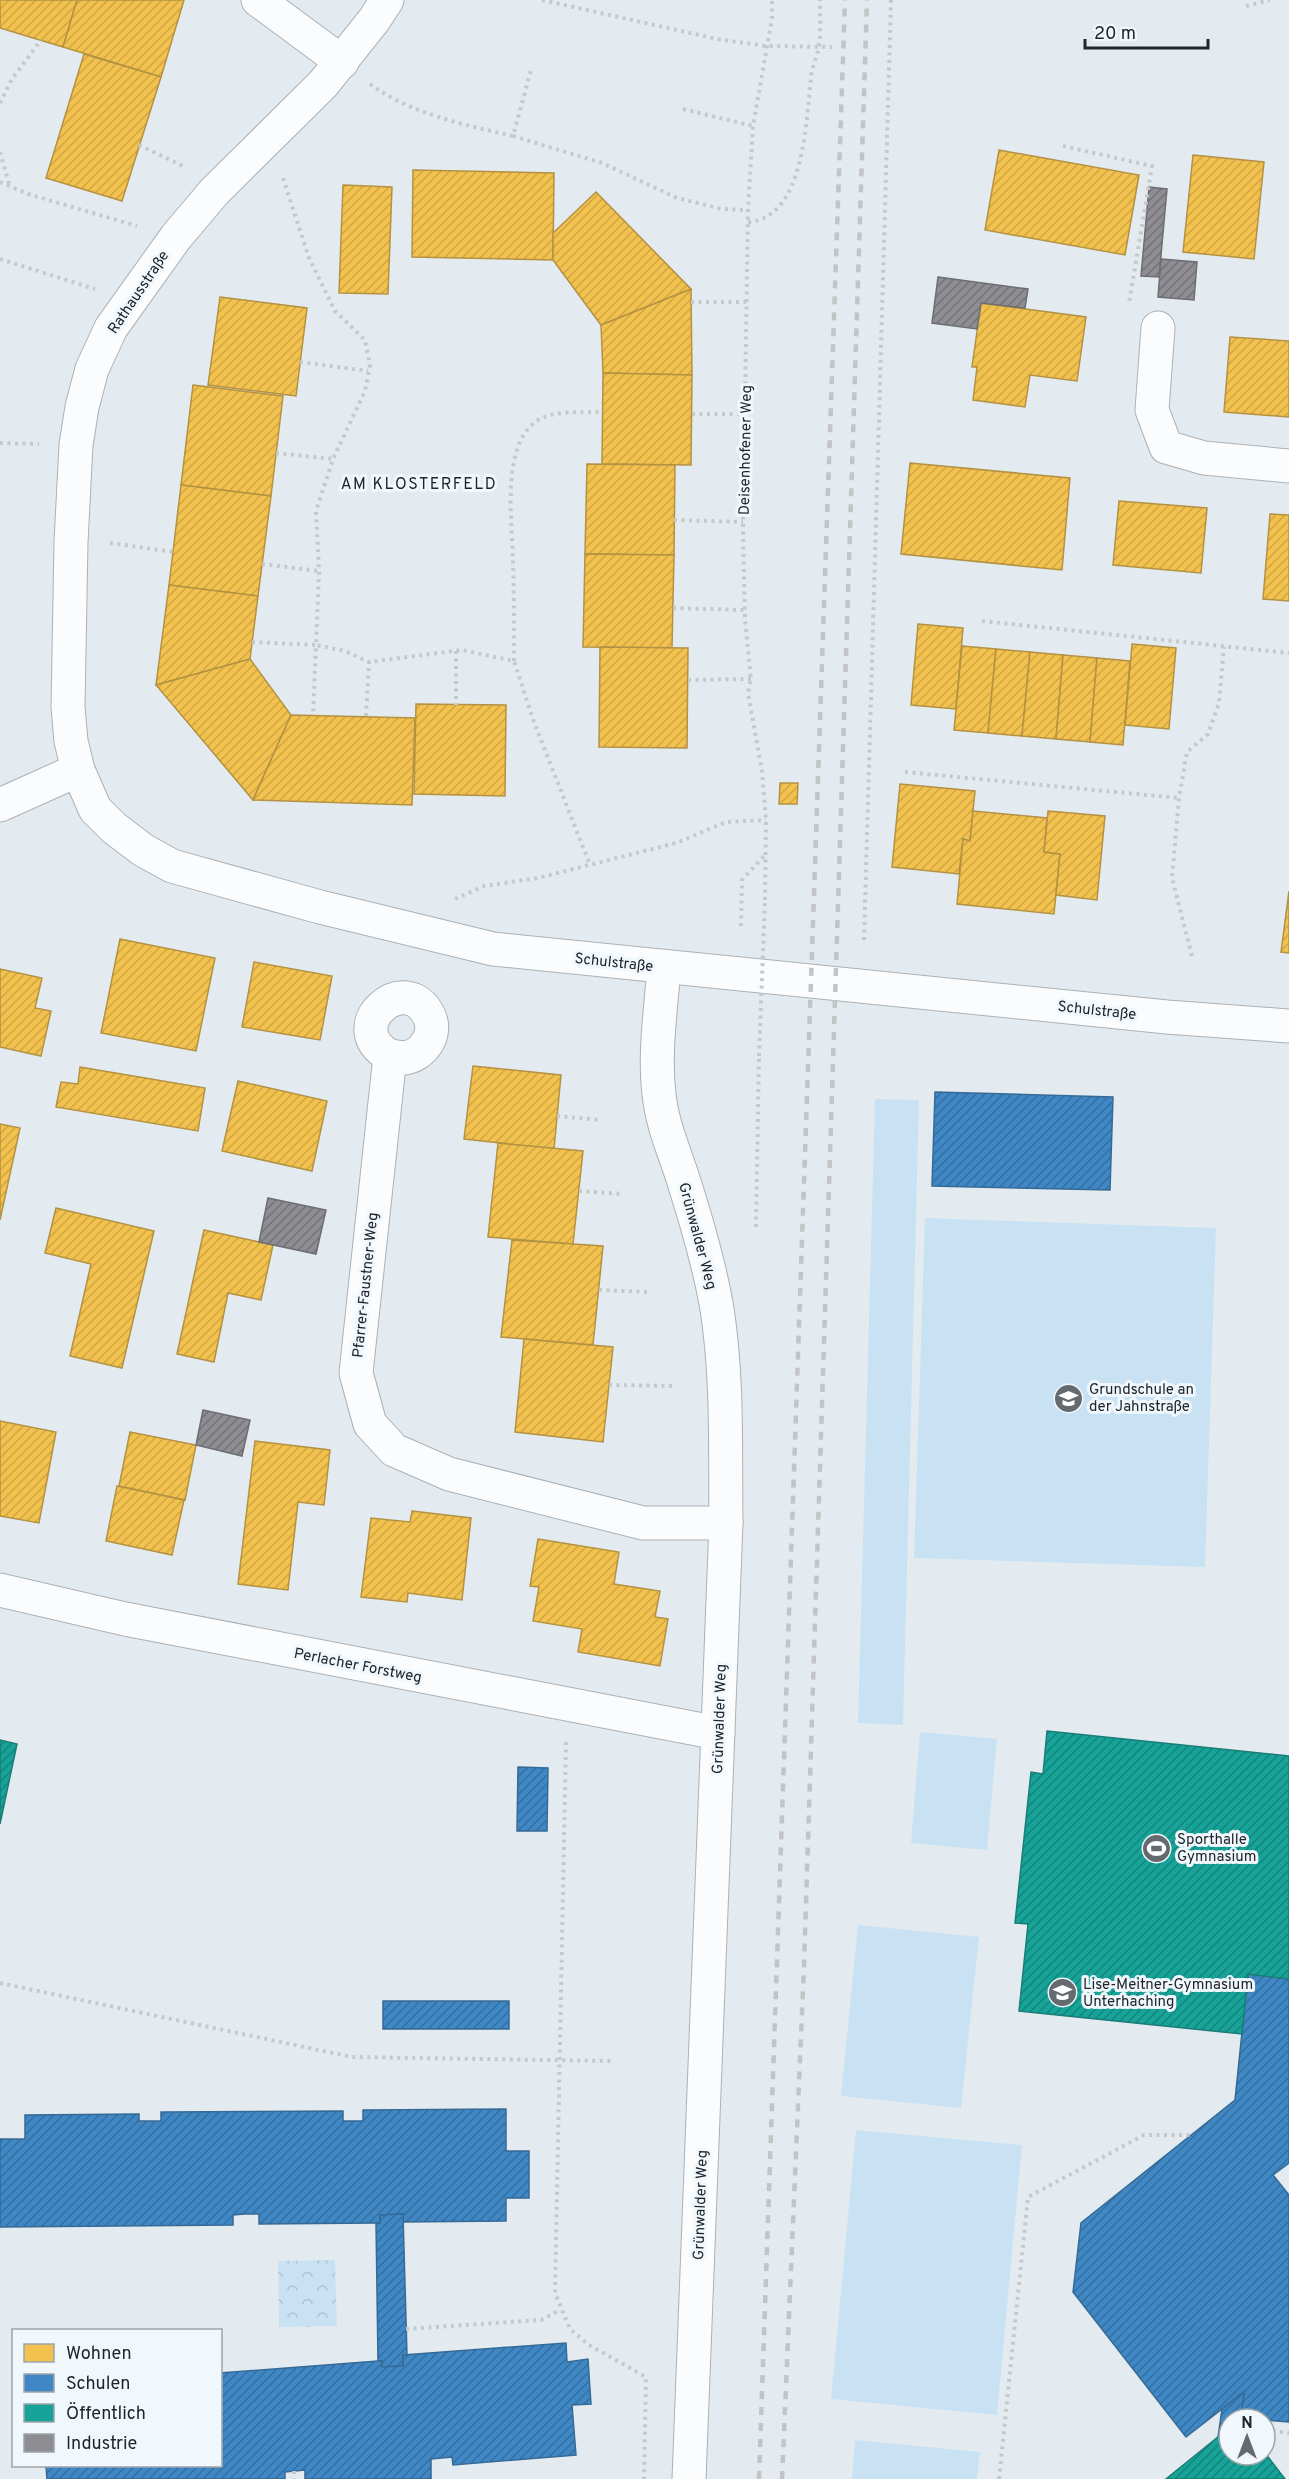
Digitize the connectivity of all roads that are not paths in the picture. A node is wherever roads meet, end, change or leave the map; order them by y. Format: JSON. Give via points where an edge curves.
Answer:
{"nodes":[{"id":1,"x":258,"y":0,"type":"edge"},
{"id":2,"x":387,"y":0,"type":"edge"},
{"id":3,"x":342,"y":62,"type":"junction"},
{"id":4,"x":1158,"y":328,"type":"road end"},
{"id":5,"x":1289,"y":466,"type":"edge"},
{"id":6,"x":78,"y":770,"type":"junction"},
{"id":7,"x":0,"y":805,"type":"edge"},
{"id":8,"x":664,"y":967,"type":"junction"},
{"id":9,"x":1289,"y":1026,"type":"edge"},
{"id":10,"x":390,"y":1056,"type":"dead end"},
{"id":11,"x":726,"y":1523,"type":"junction"},
{"id":12,"x":0,"y":1590,"type":"edge"},
{"id":13,"x":718,"y":1734,"type":"junction"},
{"id":14,"x":689,"y":2479,"type":"edge"}],
"edges":[{"from":1,"to":3,"type":"street"},
{"from":2,"to":3,"type":"street","name":"Rathausstraße"},
{"from":3,"to":6,"type":"street","name":"Rathausstraße","via":[[219,187],[176,237],[111,328],[92,369],[76,445],[71,542],[68,707]]},
{"from":4,"to":5,"type":"street","via":[[1152,410],[1166,447],[1204,458]]},
{"from":6,"to":7,"type":"street"},
{"from":6,"to":8,"type":"street","name":"Schulstraße","via":[[94,809],[143,850],[172,866],[493,949]]},
{"from":8,"to":9,"type":"street","name":"Schulstraße"},
{"from":8,"to":11,"type":"street","name":"Grünwalder Weg","via":[[659,1095],[716,1308],[725,1378]]},
{"from":10,"to":11,"type":"street","name":"Pfarrer-Faustner-Weg","via":[[356,1373],[370,1424],[394,1450],[448,1474],[643,1523]]},
{"from":11,"to":13,"type":"street","name":"Grünwalder Weg"},
{"from":12,"to":13,"type":"street","name":"Perlacher Forstweg","via":[[125,1619]]},
{"from":13,"to":14,"type":"street","name":"Grünwalder Weg"}]}
